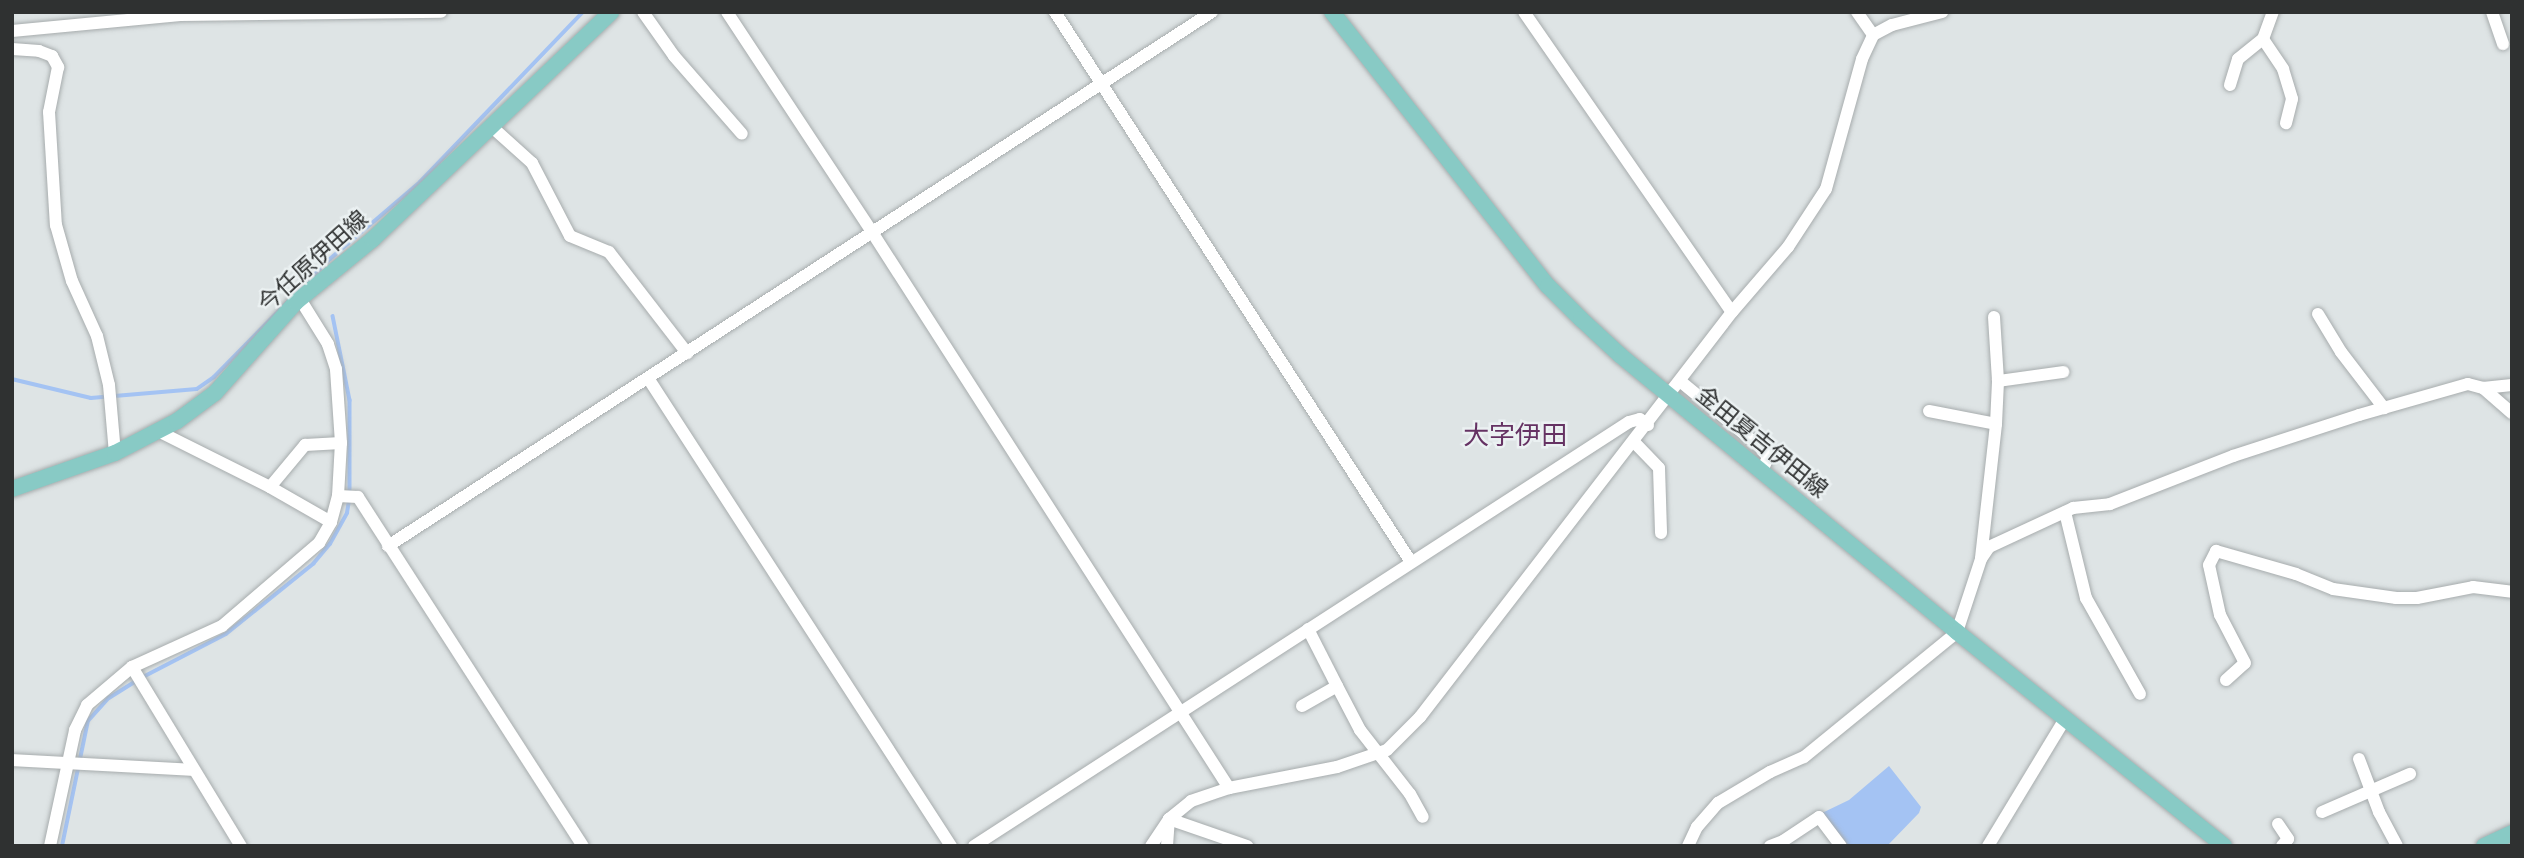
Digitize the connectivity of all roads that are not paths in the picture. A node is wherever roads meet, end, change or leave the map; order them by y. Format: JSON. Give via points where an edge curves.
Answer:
{"nodes":[{"id":1,"x":441,"y":12,"type":"edge"},
{"id":2,"x":611,"y":12,"type":"edge"},
{"id":3,"x":643,"y":12,"type":"edge"},
{"id":4,"x":727,"y":12,"type":"edge"},
{"id":5,"x":1055,"y":12,"type":"edge"},
{"id":6,"x":1212,"y":12,"type":"edge"},
{"id":7,"x":1332,"y":12,"type":"edge"},
{"id":8,"x":1524,"y":12,"type":"edge"},
{"id":9,"x":1857,"y":12,"type":"edge"},
{"id":10,"x":1942,"y":12,"type":"edge"},
{"id":11,"x":2273,"y":12,"type":"edge"},
{"id":12,"x":2492,"y":12,"type":"edge"},
{"id":13,"x":12,"y":31,"type":"edge"},
{"id":14,"x":1873,"y":35,"type":"junction"},
{"id":15,"x":2263,"y":39,"type":"junction"},
{"id":16,"x":2503,"y":44,"type":"dead end"},
{"id":17,"x":12,"y":49,"type":"edge"},
{"id":18,"x":1101,"y":85,"type":"junction"},
{"id":19,"x":2230,"y":85,"type":"dead end"},
{"id":20,"x":2286,"y":123,"type":"dead end"},
{"id":21,"x":492,"y":127,"type":"junction"},
{"id":22,"x":743,"y":134,"type":"dead end"},
{"id":23,"x":872,"y":232,"type":"junction"},
{"id":24,"x":300,"y":299,"type":"junction"},
{"id":25,"x":1732,"y":312,"type":"junction"},
{"id":26,"x":2318,"y":313,"type":"dead end"},
{"id":27,"x":1994,"y":317,"type":"dead end"},
{"id":28,"x":687,"y":353,"type":"junction"},
{"id":29,"x":2063,"y":372,"type":"dead end"},
{"id":30,"x":648,"y":378,"type":"junction"},
{"id":31,"x":1680,"y":381,"type":"junction"},
{"id":32,"x":1998,"y":381,"type":"junction"},
{"id":33,"x":2512,"y":385,"type":"edge"},
{"id":34,"x":2483,"y":388,"type":"junction"},
{"id":35,"x":1670,"y":395,"type":"junction"},
{"id":36,"x":2384,"y":408,"type":"junction"},
{"id":37,"x":1929,"y":411,"type":"dead end"},
{"id":38,"x":2512,"y":413,"type":"edge"},
{"id":39,"x":1996,"y":424,"type":"junction"},
{"id":40,"x":1648,"y":425,"type":"junction"},
{"id":41,"x":158,"y":431,"type":"junction"},
{"id":42,"x":1634,"y":442,"type":"junction"},
{"id":43,"x":341,"y":443,"type":"junction"},
{"id":44,"x":115,"y":453,"type":"junction"},
{"id":45,"x":1762,"y":471,"type":"junction"},
{"id":46,"x":270,"y":487,"type":"junction"},
{"id":47,"x":12,"y":489,"type":"edge"},
{"id":48,"x":340,"y":496,"type":"junction"},
{"id":49,"x":2065,"y":512,"type":"junction"},
{"id":50,"x":331,"y":522,"type":"junction"},
{"id":51,"x":1661,"y":533,"type":"dead end"},
{"id":52,"x":388,"y":546,"type":"junction"},
{"id":53,"x":1980,"y":558,"type":"junction"},
{"id":54,"x":1411,"y":562,"type":"junction"},
{"id":55,"x":2512,"y":592,"type":"edge"},
{"id":56,"x":1308,"y":629,"type":"junction"},
{"id":57,"x":1957,"y":632,"type":"junction"},
{"id":58,"x":133,"y":670,"type":"junction"},
{"id":59,"x":2226,"y":680,"type":"dead end"},
{"id":60,"x":1337,"y":686,"type":"junction"},
{"id":61,"x":2140,"y":694,"type":"dead end"},
{"id":62,"x":1302,"y":706,"type":"dead end"},
{"id":63,"x":1181,"y":711,"type":"junction"},
{"id":64,"x":2065,"y":719,"type":"junction"},
{"id":65,"x":1377,"y":753,"type":"junction"},
{"id":66,"x":2359,"y":759,"type":"dead end"},
{"id":67,"x":12,"y":760,"type":"edge"},
{"id":68,"x":69,"y":763,"type":"junction"},
{"id":69,"x":194,"y":770,"type":"junction"},
{"id":70,"x":2410,"y":774,"type":"dead end"},
{"id":71,"x":1229,"y":788,"type":"junction"},
{"id":72,"x":2370,"y":789,"type":"junction"},
{"id":73,"x":2322,"y":812,"type":"dead end"},
{"id":74,"x":1423,"y":817,"type":"dead end"},
{"id":75,"x":1170,"y":819,"type":"junction"},
{"id":76,"x":2278,"y":824,"type":"dead end"},
{"id":77,"x":2512,"y":833,"type":"edge"},
{"id":78,"x":50,"y":846,"type":"edge"},
{"id":79,"x":242,"y":846,"type":"edge"},
{"id":80,"x":583,"y":846,"type":"edge"},
{"id":81,"x":951,"y":846,"type":"edge"},
{"id":82,"x":974,"y":846,"type":"edge"},
{"id":83,"x":1152,"y":846,"type":"edge"},
{"id":84,"x":1168,"y":846,"type":"edge"},
{"id":85,"x":1247,"y":846,"type":"edge"},
{"id":86,"x":1688,"y":846,"type":"edge"},
{"id":87,"x":1770,"y":846,"type":"edge"},
{"id":88,"x":1842,"y":846,"type":"edge"},
{"id":89,"x":1988,"y":846,"type":"edge"},
{"id":90,"x":2224,"y":846,"type":"edge"},
{"id":91,"x":2282,"y":846,"type":"edge"},
{"id":92,"x":2397,"y":846,"type":"edge"},
{"id":93,"x":2484,"y":846,"type":"edge"}],
"edges":[{"from":1,"to":13,"type":"street","via":[[180,15]]},
{"from":2,"to":21,"type":"main road","name":"今任原伊田線"},
{"from":3,"to":22,"type":"street","via":[[674,57]]},
{"from":4,"to":23,"type":"street"},
{"from":5,"to":18,"type":"street"},
{"from":6,"to":18,"type":"street"},
{"from":7,"to":35,"type":"main road","name":"金田夏吉伊田線","via":[[1548,286],[1621,356]]},
{"from":8,"to":25,"type":"street"},
{"from":9,"to":14,"type":"street"},
{"from":10,"to":14,"type":"street"},
{"from":11,"to":15,"type":"street"},
{"from":12,"to":16,"type":"street"},
{"from":14,"to":25,"type":"street","via":[[1862,59],[1826,189],[1788,247]]},
{"from":15,"to":19,"type":"street","via":[[2238,59]]},
{"from":15,"to":20,"type":"street","via":[[2283,69],[2292,99]]},
{"from":17,"to":44,"type":"street","via":[[52,56],[58,67],[49,112],[56,226],[72,281],[97,336]]},
{"from":18,"to":23,"type":"street"},
{"from":18,"to":54,"type":"street"},
{"from":21,"to":24,"type":"main road","name":"今任原伊田線","via":[[373,239]]},
{"from":21,"to":28,"type":"street","via":[[532,163],[570,236],[609,252]]},
{"from":23,"to":28,"type":"street"},
{"from":23,"to":63,"type":"street"},
{"from":24,"to":41,"type":"main road","name":"今任原伊田線","via":[[215,393]]},
{"from":24,"to":43,"type":"street","via":[[328,344],[336,369]]},
{"from":25,"to":31,"type":"street"},
{"from":26,"to":36,"type":"street"},
{"from":27,"to":32,"type":"street"},
{"from":28,"to":30,"type":"street"},
{"from":29,"to":32,"type":"street"},
{"from":30,"to":52,"type":"street"},
{"from":30,"to":81,"type":"street"},
{"from":31,"to":35,"type":"street"},
{"from":31,"to":45,"type":"street","via":[[1760,447],[1768,457]]},
{"from":32,"to":39,"type":"street"},
{"from":33,"to":34,"type":"street"},
{"from":34,"to":36,"type":"street","via":[[2468,384]]},
{"from":34,"to":38,"type":"street"},
{"from":35,"to":40,"type":"street"},
{"from":35,"to":45,"type":"main road","name":"金田夏吉伊田線"},
{"from":36,"to":49,"type":"street","via":[[2233,456],[2110,504]]},
{"from":37,"to":39,"type":"street"},
{"from":39,"to":53,"type":"street"},
{"from":40,"to":42,"type":"street"},
{"from":40,"to":54,"type":"street","via":[[1640,419],[1629,422]]},
{"from":41,"to":44,"type":"main road","name":"今任原伊田線"},
{"from":41,"to":46,"type":"street"},
{"from":42,"to":51,"type":"street","via":[[1660,468]]},
{"from":42,"to":65,"type":"street","via":[[1420,717],[1387,750]]},
{"from":43,"to":46,"type":"street","via":[[305,445]]},
{"from":43,"to":48,"type":"street"},
{"from":44,"to":47,"type":"main road","name":"今任原伊田線"},
{"from":45,"to":57,"type":"main road","name":"金田夏吉伊田線"},
{"from":46,"to":50,"type":"street"},
{"from":48,"to":50,"type":"street"},
{"from":48,"to":52,"type":"street","via":[[358,497]]},
{"from":49,"to":53,"type":"street","via":[[1989,547]]},
{"from":49,"to":61,"type":"street","via":[[2086,598]]},
{"from":50,"to":58,"type":"street","via":[[320,543],[222,626]]},
{"from":52,"to":80,"type":"street"},
{"from":53,"to":57,"type":"street"},
{"from":54,"to":56,"type":"street"},
{"from":55,"to":59,"type":"street","via":[[2473,587],[2396,598],[2333,589],[2216,551],[2209,565],[2220,615],[2245,663]]},
{"from":56,"to":60,"type":"street"},
{"from":56,"to":63,"type":"street"},
{"from":57,"to":64,"type":"main road","name":"金田夏吉伊田線"},
{"from":57,"to":86,"type":"street","via":[[1804,757],[1718,803]]},
{"from":58,"to":68,"type":"street","via":[[87,705],[75,730]]},
{"from":58,"to":69,"type":"street"},
{"from":60,"to":62,"type":"street"},
{"from":60,"to":65,"type":"street"},
{"from":63,"to":71,"type":"street"},
{"from":63,"to":82,"type":"street"},
{"from":64,"to":89,"type":"street"},
{"from":64,"to":90,"type":"main road","name":"金田夏吉伊田線"},
{"from":65,"to":71,"type":"street","via":[[1337,767]]},
{"from":65,"to":74,"type":"street"},
{"from":66,"to":72,"type":"street"},
{"from":67,"to":68,"type":"street"},
{"from":68,"to":69,"type":"street"},
{"from":68,"to":78,"type":"street"},
{"from":69,"to":79,"type":"street"},
{"from":70,"to":72,"type":"street"},
{"from":71,"to":75,"type":"street","via":[[1191,801]]},
{"from":72,"to":73,"type":"street"},
{"from":72,"to":92,"type":"street"},
{"from":75,"to":83,"type":"street"},
{"from":75,"to":84,"type":"street"},
{"from":75,"to":85,"type":"street"},
{"from":76,"to":91,"type":"street","via":[[2288,839]]},
{"from":77,"to":93,"type":"main road"},
{"from":87,"to":88,"type":"street","via":[[1819,817]]}]}
